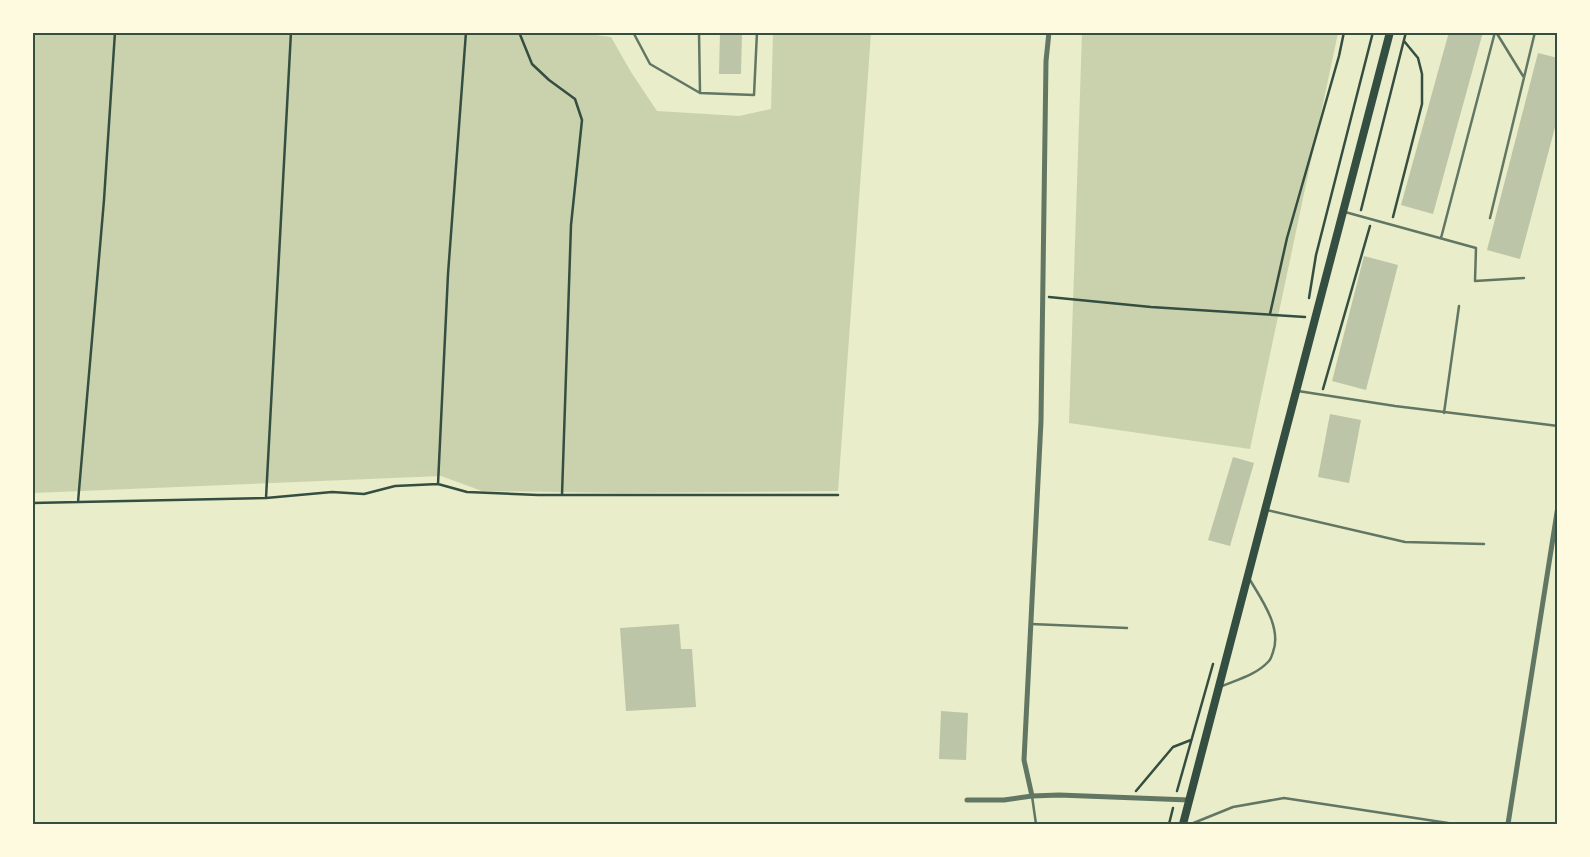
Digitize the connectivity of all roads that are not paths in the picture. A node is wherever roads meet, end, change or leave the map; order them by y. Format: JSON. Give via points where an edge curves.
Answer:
{"nodes":[{"id":1,"x":633,"y":32,"type":"edge"},
{"id":2,"x":699,"y":32,"type":"edge"},
{"id":3,"x":756,"y":32,"type":"edge"},
{"id":4,"x":1048,"y":32,"type":"edge"},
{"id":5,"x":1390,"y":32,"type":"edge"},
{"id":6,"x":1496,"y":32,"type":"edge"},
{"id":7,"x":1535,"y":32,"type":"edge"},
{"id":8,"x":1524,"y":77,"type":"junction"},
{"id":9,"x":700,"y":92,"type":"junction"},
{"id":10,"x":1343,"y":212,"type":"junction"},
{"id":11,"x":1490,"y":218,"type":"dead end"},
{"id":12,"x":1441,"y":238,"type":"junction"},
{"id":13,"x":1524,"y":278,"type":"dead end"},
{"id":14,"x":1458,"y":306,"type":"dead end"},
{"id":15,"x":1296,"y":391,"type":"junction"},
{"id":16,"x":1444,"y":413,"type":"junction"},
{"id":17,"x":1558,"y":426,"type":"edge"},
{"id":18,"x":1558,"y":506,"type":"edge"},
{"id":19,"x":1265,"y":510,"type":"junction"},
{"id":20,"x":1484,"y":544,"type":"dead end"},
{"id":21,"x":1248,"y":577,"type":"junction"},
{"id":22,"x":1032,"y":624,"type":"junction"},
{"id":23,"x":1127,"y":628,"type":"dead end"},
{"id":24,"x":1218,"y":688,"type":"junction"},
{"id":25,"x":1032,"y":796,"type":"junction"},
{"id":26,"x":968,"y":800,"type":"dead end"},
{"id":27,"x":1189,"y":800,"type":"junction"},
{"id":28,"x":1448,"y":823,"type":"dead end"},
{"id":29,"x":1036,"y":824,"type":"edge"},
{"id":30,"x":1182,"y":824,"type":"edge"},
{"id":31,"x":1192,"y":824,"type":"edge"},
{"id":32,"x":1508,"y":824,"type":"edge"}],
"edges":[{"from":1,"to":9,"type":"lane","via":[[650,64]]},
{"from":2,"to":9,"type":"lane"},
{"from":3,"to":9,"type":"lane","via":[[754,95]]},
{"from":4,"to":22,"type":"street","via":[[1041,421]]},
{"from":5,"to":10,"type":"main road"},
{"from":6,"to":8,"type":"lane"},
{"from":6,"to":12,"type":"lane"},
{"from":7,"to":8,"type":"lane"},
{"from":8,"to":11,"type":"lane"},
{"from":10,"to":12,"type":"lane"},
{"from":10,"to":15,"type":"main road"},
{"from":12,"to":13,"type":"lane","via":[[1476,248],[1475,281]]},
{"from":14,"to":16,"type":"lane"},
{"from":15,"to":16,"type":"lane"},
{"from":15,"to":19,"type":"main road"},
{"from":16,"to":17,"type":"lane"},
{"from":18,"to":32,"type":"street"},
{"from":19,"to":20,"type":"lane","via":[[1405,542]]},
{"from":19,"to":21,"type":"main road"},
{"from":21,"to":24,"type":"main road"},
{"from":21,"to":24,"type":"lane","via":[[1264,602],[1274,628],[1276,645],[1269,662]]},
{"from":22,"to":23,"type":"lane"},
{"from":22,"to":25,"type":"street","via":[[1024,760]]},
{"from":24,"to":27,"type":"main road"},
{"from":25,"to":26,"type":"street"},
{"from":25,"to":27,"type":"street"},
{"from":25,"to":29,"type":"lane"},
{"from":27,"to":30,"type":"main road"},
{"from":28,"to":31,"type":"lane","via":[[1284,798],[1233,807]]}]}
